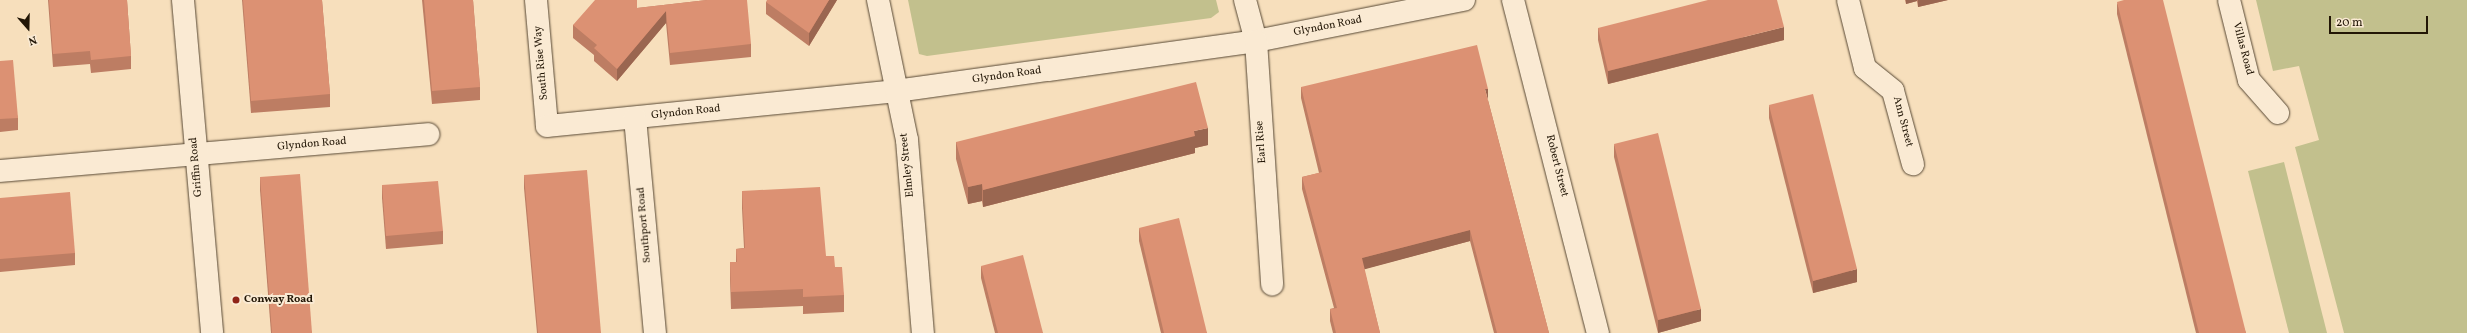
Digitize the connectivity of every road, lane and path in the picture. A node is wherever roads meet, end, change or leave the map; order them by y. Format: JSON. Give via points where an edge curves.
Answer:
{"nodes":[{"id":1,"x":183,"y":0,"type":"edge"},
{"id":2,"x":536,"y":0,"type":"edge"},
{"id":3,"x":878,"y":0,"type":"edge"},
{"id":4,"x":1245,"y":0,"type":"edge"},
{"id":5,"x":1464,"y":0,"type":"edge"},
{"id":6,"x":1512,"y":0,"type":"edge"},
{"id":7,"x":1848,"y":0,"type":"edge"},
{"id":8,"x":2229,"y":0,"type":"edge"},
{"id":9,"x":1256,"y":41,"type":"junction"},
{"id":10,"x":896,"y":91,"type":"junction"},
{"id":11,"x":2278,"y":113,"type":"dead end"},
{"id":12,"x":635,"y":118,"type":"junction"},
{"id":13,"x":547,"y":126,"type":"joint"},
{"id":14,"x":428,"y":134,"type":"dead end"},
{"id":15,"x":196,"y":155,"type":"junction"},
{"id":16,"x":1913,"y":164,"type":"dead end"},
{"id":17,"x":0,"y":171,"type":"edge"},
{"id":18,"x":1272,"y":284,"type":"dead end"},
{"id":19,"x":212,"y":333,"type":"edge"},
{"id":20,"x":656,"y":333,"type":"edge"},
{"id":21,"x":924,"y":333,"type":"edge"},
{"id":22,"x":1598,"y":333,"type":"edge"}],
"edges":[{"from":1,"to":15,"type":"street","name":"Griffin Road"},
{"from":2,"to":13,"type":"street","name":"South Rise Way"},
{"from":3,"to":10,"type":"street","name":"Elmley Street"},
{"from":4,"to":9,"type":"street","name":"Earl Rise"},
{"from":5,"to":9,"type":"street","name":"Glyndon Road"},
{"from":6,"to":22,"type":"street","name":"Robert Street"},
{"from":7,"to":16,"type":"street","name":"Ann Street","via":[[1865,68],[1893,91]]},
{"from":8,"to":11,"type":"street","name":"Villas Road","via":[[2249,80]]},
{"from":9,"to":10,"type":"street","name":"Glyndon Road"},
{"from":9,"to":18,"type":"street","name":"Earl Rise"},
{"from":10,"to":12,"type":"street","name":"Glyndon Road"},
{"from":10,"to":21,"type":"street","name":"Elmley Street","via":[[907,140]]},
{"from":12,"to":13,"type":"street","name":"Glyndon Road"},
{"from":12,"to":20,"type":"street","name":"Southport Road"},
{"from":14,"to":15,"type":"street","name":"Glyndon Road"},
{"from":15,"to":17,"type":"street"},
{"from":15,"to":19,"type":"street","name":"Griffin Road"}]}
